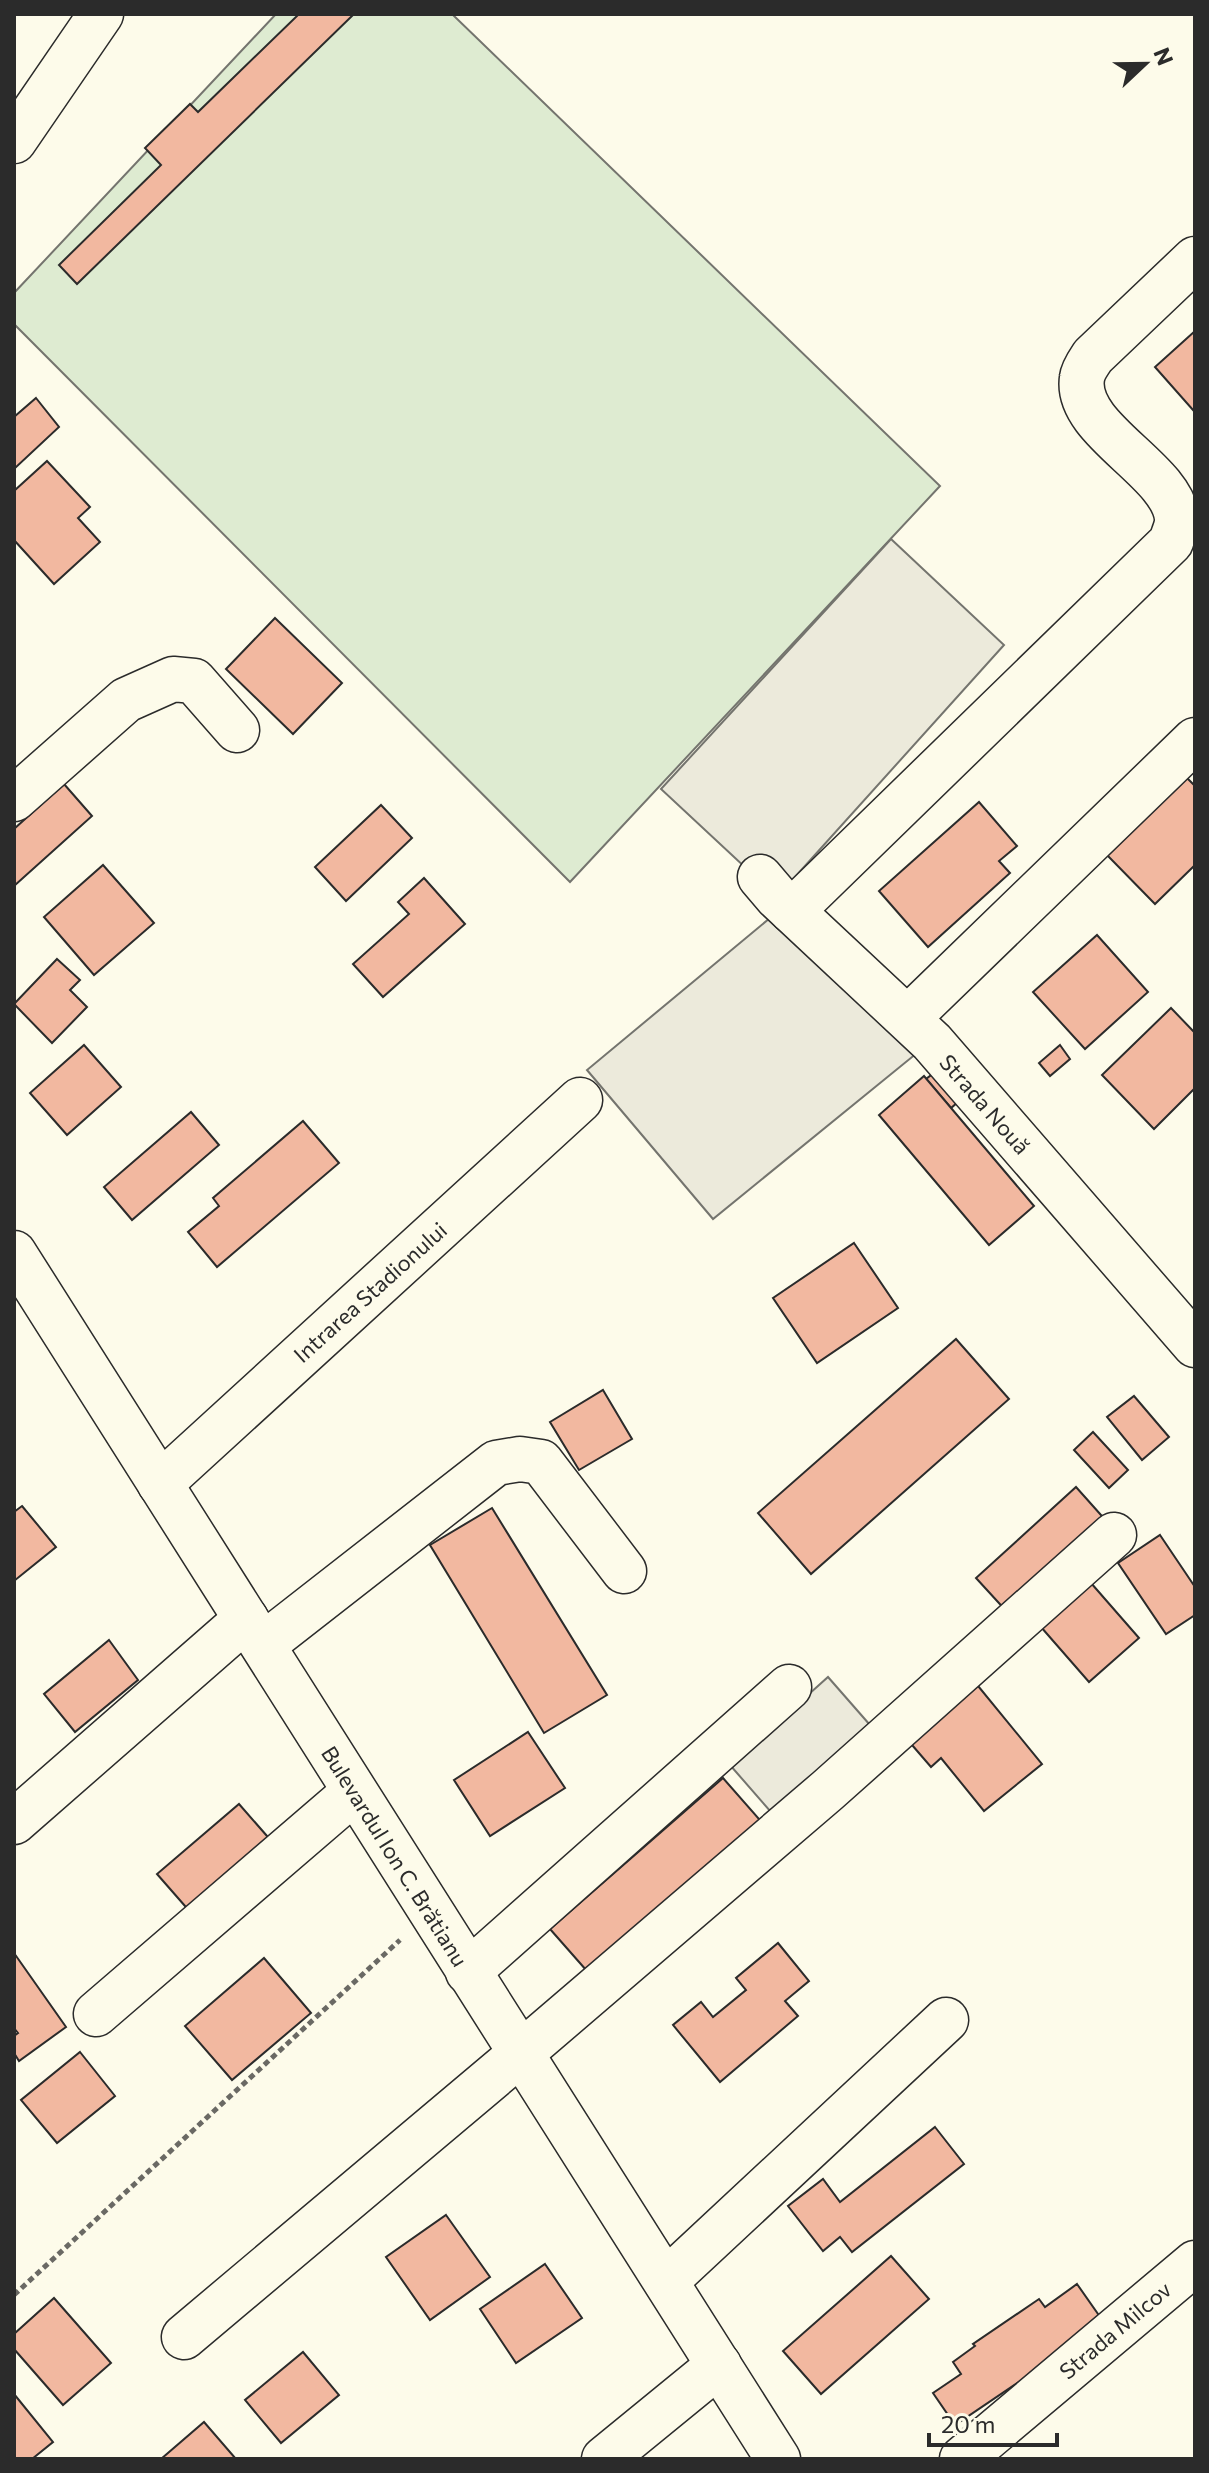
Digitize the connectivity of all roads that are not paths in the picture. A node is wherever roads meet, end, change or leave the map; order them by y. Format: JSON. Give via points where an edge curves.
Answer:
{"nodes":[{"id":1,"x":101,"y":14,"type":"edge"},
{"id":2,"x":14,"y":141,"type":"edge"},
{"id":3,"x":1195,"y":259,"type":"edge"},
{"id":4,"x":237,"y":730,"type":"dead end"},
{"id":5,"x":1195,"y":740,"type":"edge"},
{"id":6,"x":14,"y":799,"type":"edge"},
{"id":7,"x":760,"y":877,"type":"dead end"},
{"id":8,"x":792,"y":911,"type":"junction"},
{"id":9,"x":908,"y":1018,"type":"junction"},
{"id":10,"x":580,"y":1100,"type":"dead end"},
{"id":11,"x":14,"y":1253,"type":"edge"},
{"id":12,"x":1195,"y":1345,"type":"edge"},
{"id":13,"x":160,"y":1484,"type":"junction"},
{"id":14,"x":1114,"y":1535,"type":"dead end"},
{"id":15,"x":624,"y":1571,"type":"dead end"},
{"id":16,"x":255,"y":1632,"type":"junction"},
{"id":17,"x":789,"y":1687,"type":"dead end"},
{"id":18,"x":354,"y":1792,"type":"junction"},
{"id":19,"x":14,"y":1822,"type":"edge"},
{"id":20,"x":468,"y":1972,"type":"junction"},
{"id":21,"x":96,"y":2014,"type":"dead end"},
{"id":22,"x":946,"y":2020,"type":"dead end"},
{"id":23,"x":520,"y":2054,"type":"junction"},
{"id":24,"x":1195,"y":2263,"type":"edge"},
{"id":25,"x":666,"y":2281,"type":"junction"},
{"id":26,"x":184,"y":2337,"type":"dead end"},
{"id":27,"x":719,"y":2365,"type":"junction"},
{"id":28,"x":604,"y":2459,"type":"edge"},
{"id":29,"x":778,"y":2459,"type":"edge"},
{"id":30,"x":962,"y":2459,"type":"edge"}],
"edges":[{"from":1,"to":2,"type":"street"},
{"from":3,"to":8,"type":"street","via":[[1093,356],[1082,376],[1082,398],[1096,420],[1170,496],[1178,520],[1171,542]]},
{"from":4,"to":6,"type":"street","via":[[194,681],[173,679],[126,700]]},
{"from":5,"to":9,"type":"street"},
{"from":7,"to":8,"type":"street","name":"Strada Nouă"},
{"from":8,"to":9,"type":"street","name":"Strada Nouă"},
{"from":9,"to":12,"type":"street","name":"Strada Nouă"},
{"from":10,"to":13,"type":"street","name":"Intrarea Stadionului"},
{"from":11,"to":13,"type":"street","name":"Bulevardul Ion C. Brătianu"},
{"from":13,"to":16,"type":"street","name":"Bulevardul Ion C. Brătianu"},
{"from":14,"to":23,"type":"street"},
{"from":15,"to":16,"type":"street","via":[[541,1462],[520,1459],[496,1463]]},
{"from":16,"to":18,"type":"street","name":"Bulevardul Ion C. Brătianu"},
{"from":16,"to":19,"type":"street"},
{"from":17,"to":20,"type":"street"},
{"from":18,"to":20,"type":"street","name":"Bulevardul Ion C. Brătianu"},
{"from":18,"to":21,"type":"street"},
{"from":20,"to":23,"type":"street","name":"Bulevardul Ion C. Brătianu"},
{"from":22,"to":25,"type":"street"},
{"from":23,"to":25,"type":"street","name":"Bulevardul Ion C. Brătianu"},
{"from":23,"to":26,"type":"street"},
{"from":24,"to":30,"type":"street","name":"Strada Milcov"},
{"from":25,"to":27,"type":"street","name":"Bulevardul Ion C. Brătianu"},
{"from":27,"to":28,"type":"street"},
{"from":27,"to":29,"type":"street","name":"Bulevardul Ion C. Brătianu"}]}
